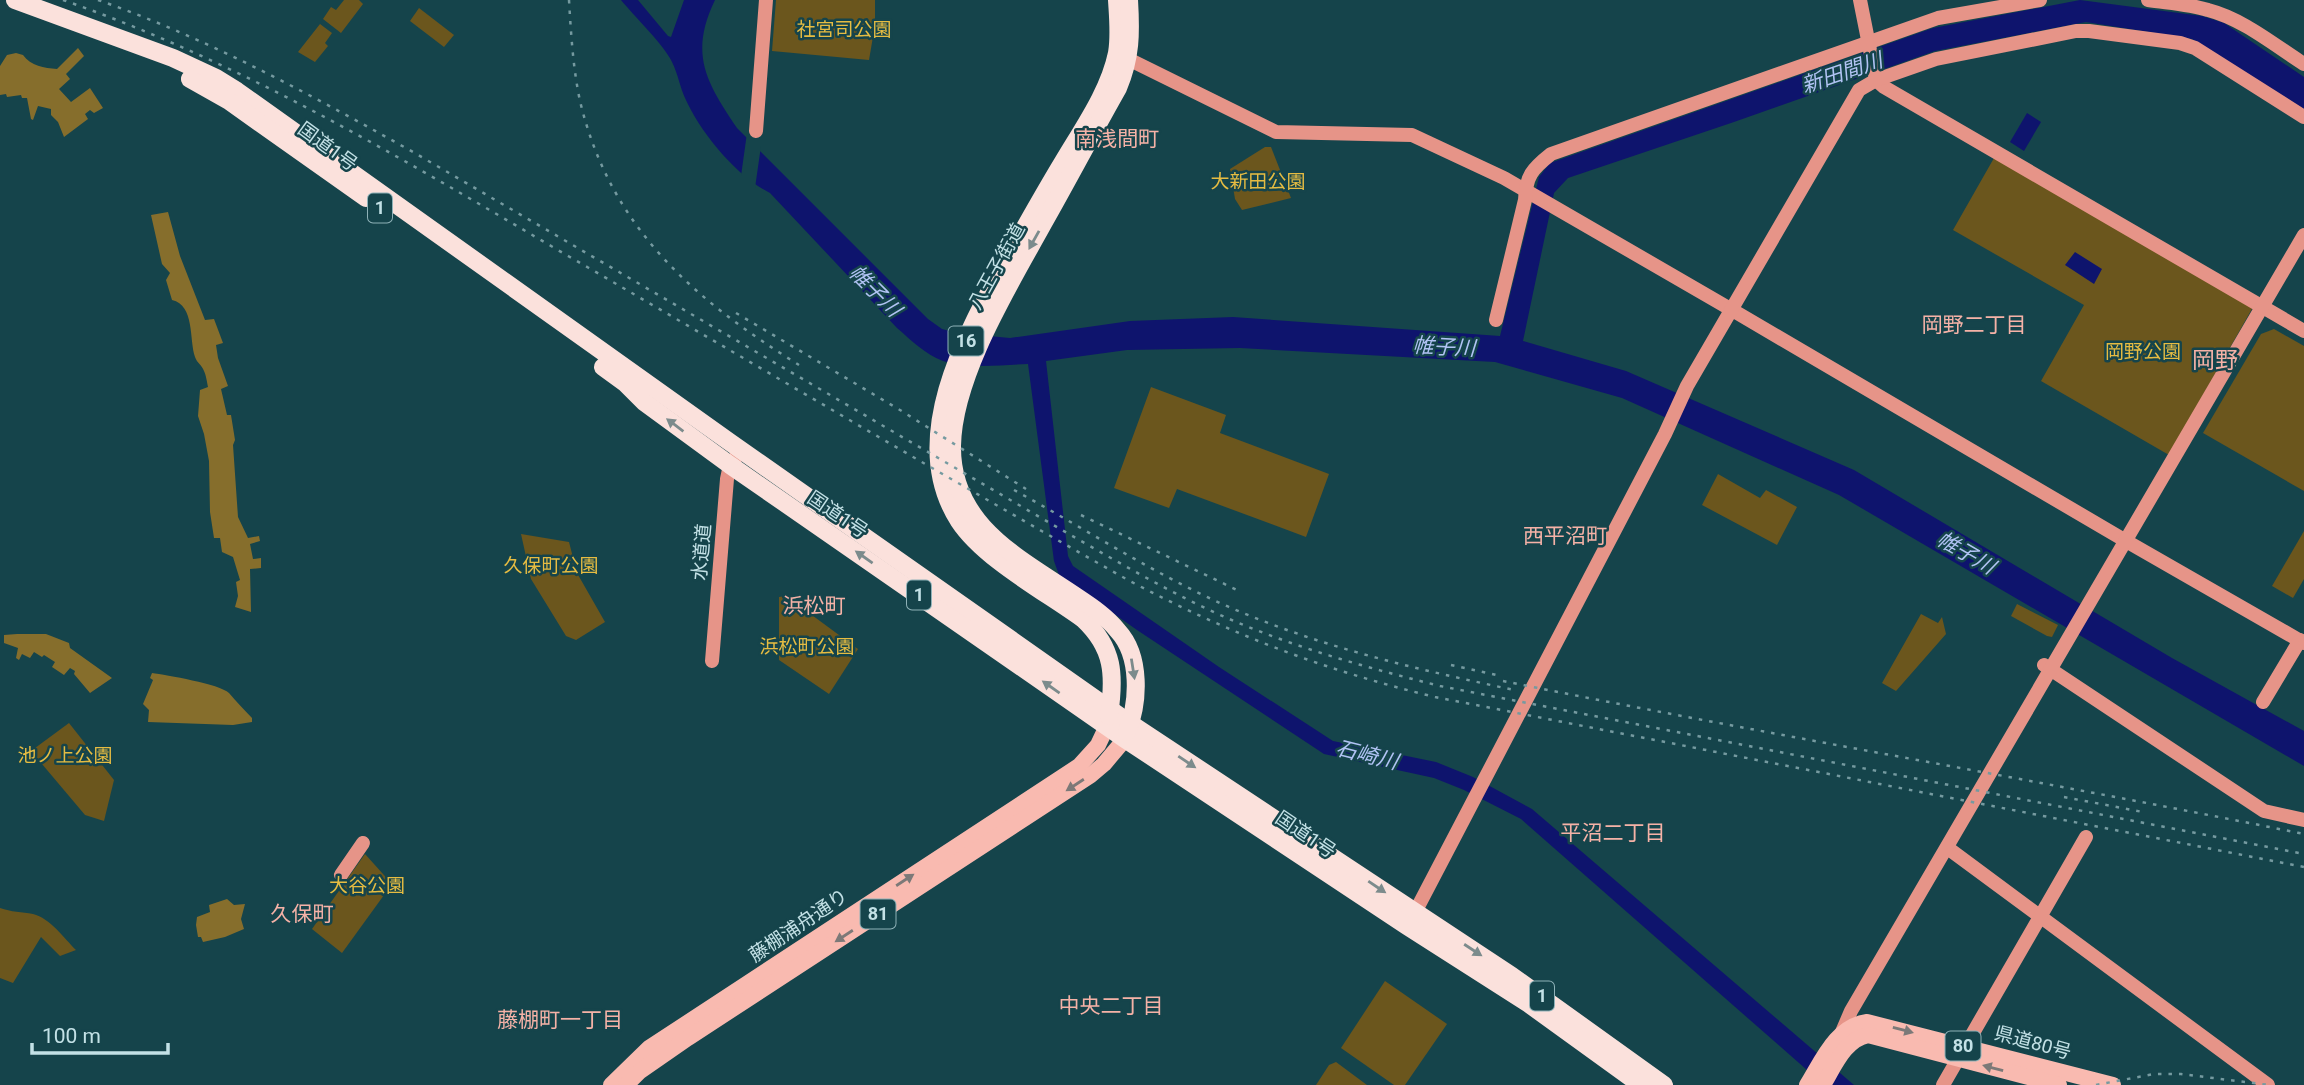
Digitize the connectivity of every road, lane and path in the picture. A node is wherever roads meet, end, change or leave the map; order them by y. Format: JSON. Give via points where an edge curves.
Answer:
{"nodes":[{"id":1,"x":15,"y":0,"type":"edge"},
{"id":2,"x":766,"y":0,"type":"edge"},
{"id":3,"x":1116,"y":0,"type":"edge"},
{"id":4,"x":1129,"y":0,"type":"edge"},
{"id":5,"x":1860,"y":0,"type":"edge"},
{"id":6,"x":2040,"y":0,"type":"edge"},
{"id":7,"x":2148,"y":0,"type":"edge"},
{"id":8,"x":0,"y":7,"type":"edge"},
{"id":9,"x":1869,"y":45,"type":"junction"},
{"id":10,"x":1123,"y":57,"type":"junction"},
{"id":11,"x":2304,"y":64,"type":"edge"},
{"id":12,"x":1875,"y":78,"type":"junction"},
{"id":13,"x":2304,"y":117,"type":"edge"},
{"id":14,"x":756,"y":131,"type":"dead end"},
{"id":15,"x":1529,"y":191,"type":"junction"},
{"id":16,"x":2304,"y":236,"type":"edge"},
{"id":17,"x":2262,"y":307,"type":"junction"},
{"id":18,"x":1731,"y":309,"type":"junction"},
{"id":19,"x":1496,"y":320,"type":"dead end"},
{"id":20,"x":2304,"y":331,"type":"edge"},
{"id":21,"x":741,"y":450,"type":"junction"},
{"id":22,"x":730,"y":465,"type":"junction"},
{"id":23,"x":966,"y":519,"type":"junction"},
{"id":24,"x":2126,"y":541,"type":"junction"},
{"id":25,"x":2302,"y":641,"type":"edge"},
{"id":26,"x":712,"y":661,"type":"dead end"},
{"id":27,"x":2043,"y":665,"type":"dead end"},
{"id":28,"x":2263,"y":702,"type":"dead end"},
{"id":29,"x":1108,"y":718,"type":"junction"},
{"id":30,"x":1128,"y":731,"type":"junction"},
{"id":31,"x":2304,"y":820,"type":"edge"},
{"id":32,"x":2085,"y":837,"type":"dead end"},
{"id":33,"x":363,"y":843,"type":"dead end"},
{"id":34,"x":1949,"y":849,"type":"dead end"},
{"id":35,"x":341,"y":875,"type":"dead end"},
{"id":36,"x":2039,"y":917,"type":"junction"},
{"id":37,"x":1411,"y":919,"type":"junction"},
{"id":38,"x":1842,"y":1032,"type":"junction"},
{"id":39,"x":1962,"y":1053,"type":"junction"},
{"id":40,"x":1835,"y":1057,"type":"junction"},
{"id":41,"x":1814,"y":1083,"type":"edge"},
{"id":42,"x":611,"y":1085,"type":"edge"},
{"id":43,"x":626,"y":1085,"type":"edge"},
{"id":44,"x":1640,"y":1085,"type":"edge"},
{"id":45,"x":1664,"y":1085,"type":"edge"},
{"id":46,"x":1943,"y":1085,"type":"edge"},
{"id":47,"x":2059,"y":1085,"type":"edge"},
{"id":48,"x":2113,"y":1085,"type":"edge"},
{"id":49,"x":2268,"y":1085,"type":"edge"}],
"edges":[{"from":1,"to":21,"type":"highway","name":"国道1号","number":"1","via":[[216,78]]},
{"from":2,"to":14,"type":"street"},
{"from":3,"to":10,"type":"highway","name":"八王子街道","number":"16"},
{"from":4,"to":10,"type":"highway","name":"八王子街道","number":"16"},
{"from":5,"to":9,"type":"street"},
{"from":6,"to":9,"type":"street","via":[[1938,18]]},
{"from":7,"to":11,"type":"street","via":[[2223,15]]},
{"from":22,"to":8,"type":"highway","name":"国道1号","number":"1","one_way":true,"via":[[576,347],[210,88],[169,68]]},
{"from":9,"to":12,"type":"street"},
{"from":9,"to":15,"type":"street","via":[[1551,154],[1526,179]]},
{"from":10,"to":15,"type":"street","via":[[1276,132],[1412,135]]},
{"from":10,"to":23,"type":"highway","name":"八王子街道","number":"16","via":[[1062,177],[976,317],[954,373],[940,422],[939,466],[943,486]]},
{"from":12,"to":13,"type":"street","via":[[1936,59],[2089,31],[2194,48]]},
{"from":12,"to":17,"type":"street"},
{"from":12,"to":18,"type":"street","via":[[1859,90]]},
{"from":15,"to":18,"type":"street"},
{"from":15,"to":19,"type":"street"},
{"from":16,"to":17,"type":"street"},
{"from":17,"to":20,"type":"street"},
{"from":17,"to":24,"type":"street"},
{"from":18,"to":24,"type":"street"},
{"from":18,"to":37,"type":"street"},
{"from":21,"to":22,"type":"street","name":"水道道"},
{"from":21,"to":29,"type":"highway","name":"国道1号","number":"1"},
{"from":22,"to":26,"type":"street","name":"水道道"},
{"from":29,"to":22,"type":"highway","name":"国道1号","number":"1","one_way":true},
{"from":23,"to":29,"type":"highway","name":"八王子街道","number":"16","via":[[993,556],[1096,631],[1112,670]]},
{"from":23,"to":30,"type":"highway","name":"八王子街道","number":"16","one_way":true,"via":[[1121,633],[1135,674]]},
{"from":24,"to":25,"type":"street"},
{"from":24,"to":38,"type":"street"},
{"from":25,"to":28,"type":"street"},
{"from":27,"to":31,"type":"street","via":[[2264,811]]},
{"from":29,"to":30,"type":"highway","name":"国道1号","number":"1"},
{"from":42,"to":29,"type":"main road","name":"藤棚浦舟通り","number":"81","one_way":true,"via":[[649,1048],[1079,766],[1097,747]]},
{"from":30,"to":37,"type":"highway","name":"国道1号","number":"1"},
{"from":30,"to":43,"type":"main road","name":"藤棚浦舟通り","number":"81","one_way":true,"via":[[1091,775],[688,1038]]},
{"from":32,"to":36,"type":"street"},
{"from":33,"to":35,"type":"street"},
{"from":34,"to":36,"type":"street"},
{"from":36,"to":39,"type":"street"},
{"from":36,"to":49,"type":"street"},
{"from":37,"to":44,"type":"highway","name":"国道1号","number":"1"},
{"from":37,"to":45,"type":"highway","name":"国道1号","number":"1","one_way":true,"via":[[1538,994]]},
{"from":38,"to":39,"type":"main road","name":"県道80号","number":"80","one_way":true,"via":[[1870,1022]]},
{"from":38,"to":40,"type":"main road","name":"県道80号","number":"80"},
{"from":39,"to":40,"type":"main road","name":"県道80号","number":"80","via":[[1868,1035]]},
{"from":39,"to":46,"type":"street"},
{"from":47,"to":39,"type":"main road","name":"県道80号","number":"80","one_way":true},
{"from":39,"to":48,"type":"main road","name":"県道80号","number":"80"},
{"from":40,"to":41,"type":"main road","name":"県道80号","number":"80"}]}
